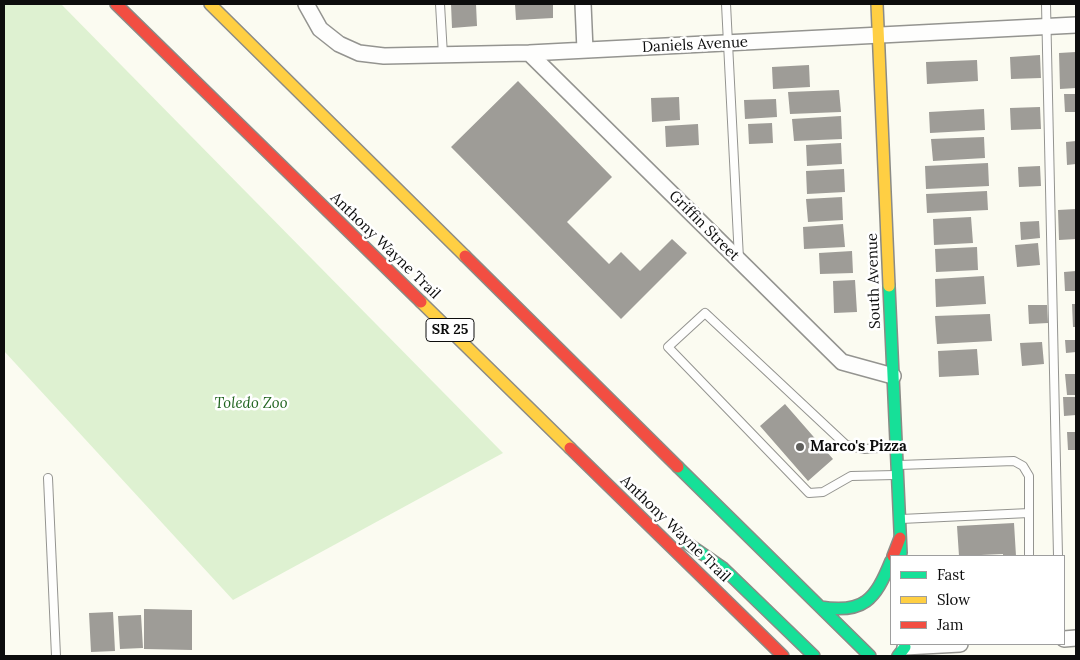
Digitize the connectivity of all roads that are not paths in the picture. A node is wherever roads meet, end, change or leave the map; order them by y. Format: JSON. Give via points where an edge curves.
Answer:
{"nodes":[{"id":1,"x":116,"y":4,"type":"edge"},
{"id":2,"x":210,"y":4,"type":"edge"},
{"id":3,"x":306,"y":4,"type":"edge"},
{"id":4,"x":440,"y":4,"type":"edge"},
{"id":5,"x":583,"y":4,"type":"edge"},
{"id":6,"x":726,"y":4,"type":"edge"},
{"id":7,"x":877,"y":4,"type":"edge"},
{"id":8,"x":1046,"y":4,"type":"edge"},
{"id":9,"x":1076,"y":25,"type":"edge"},
{"id":10,"x":1047,"y":27,"type":"junction"},
{"id":11,"x":878,"y":36,"type":"junction"},
{"id":12,"x":728,"y":43,"type":"junction"},
{"id":13,"x":585,"y":50,"type":"junction"},
{"id":14,"x":529,"y":53,"type":"junction"},
{"id":15,"x":443,"y":55,"type":"junction"},
{"id":16,"x":739,"y":260,"type":"junction"},
{"id":17,"x":893,"y":376,"type":"junction"},
{"id":18,"x":896,"y":447,"type":"junction"},
{"id":19,"x":897,"y":470,"type":"junction"},
{"id":20,"x":48,"y":478,"type":"dead end"},
{"id":21,"x":625,"y":501,"type":"junction"},
{"id":22,"x":1029,"y":513,"type":"junction"},
{"id":23,"x":899,"y":520,"type":"junction"},
{"id":24,"x":900,"y":538,"type":"junction"},
{"id":25,"x":893,"y":555,"type":"edge"},
{"id":26,"x":901,"y":555,"type":"edge"},
{"id":27,"x":1029,"y":555,"type":"edge"},
{"id":28,"x":1058,"y":555,"type":"edge"},
{"id":29,"x":890,"y":563,"type":"edge"},
{"id":30,"x":820,"y":607,"type":"junction"},
{"id":31,"x":952,"y":645,"type":"edge"},
{"id":32,"x":903,"y":651,"type":"edge"},
{"id":33,"x":56,"y":656,"type":"edge"},
{"id":34,"x":783,"y":656,"type":"edge"},
{"id":35,"x":814,"y":656,"type":"edge"},
{"id":36,"x":870,"y":656,"type":"edge"}],
"edges":[{"from":1,"to":21,"type":"main road","name":"Anthony Wayne Trail","number":"SR 25"},
{"from":2,"to":30,"type":"main road"},
{"from":3,"to":15,"type":"street","name":"Daniels Avenue","via":[[320,29],[339,44],[359,53]]},
{"from":4,"to":15,"type":"lane"},
{"from":5,"to":13,"type":"street"},
{"from":6,"to":12,"type":"lane"},
{"from":7,"to":11,"type":"main road","name":"South Avenue"},
{"from":8,"to":10,"type":"lane"},
{"from":9,"to":10,"type":"street","name":"Daniels Avenue"},
{"from":10,"to":11,"type":"street","name":"Daniels Avenue"},
{"from":10,"to":28,"type":"lane"},
{"from":11,"to":12,"type":"street","name":"Daniels Avenue"},
{"from":11,"to":17,"type":"main road","name":"South Avenue"},
{"from":12,"to":13,"type":"street","name":"Daniels Avenue"},
{"from":12,"to":16,"type":"lane"},
{"from":13,"to":14,"type":"street","name":"Daniels Avenue"},
{"from":14,"to":15,"type":"street","name":"Daniels Avenue"},
{"from":14,"to":16,"type":"street","name":"Griffin Street"},
{"from":16,"to":17,"type":"street","name":"Griffin Street","via":[[842,362]]},
{"from":17,"to":18,"type":"main road","name":"South Avenue"},
{"from":18,"to":19,"type":"main road","name":"South Avenue"},
{"from":18,"to":19,"type":"lane","via":[[864,449],[846,445],[705,313],[668,347],[809,493],[823,492],[851,476]]},
{"from":19,"to":22,"type":"lane","via":[[1014,461],[1023,466],[1029,476]]},
{"from":19,"to":23,"type":"main road","name":"South Avenue"},
{"from":20,"to":33,"type":"lane"},
{"from":21,"to":34,"type":"main road","name":"Anthony Wayne Trail","number":"SR 25"},
{"from":21,"to":35,"type":"main road","via":[[723,568]]},
{"from":22,"to":23,"type":"lane"},
{"from":22,"to":27,"type":"lane"},
{"from":23,"to":24,"type":"main road","name":"South Avenue"},
{"from":24,"to":25,"type":"main road"},
{"from":24,"to":26,"type":"main road","name":"South Avenue"},
{"from":29,"to":30,"type":"main road","via":[[881,585],[864,604],[846,610]]},
{"from":30,"to":36,"type":"main road"},
{"from":31,"to":32,"type":"street"}]}
